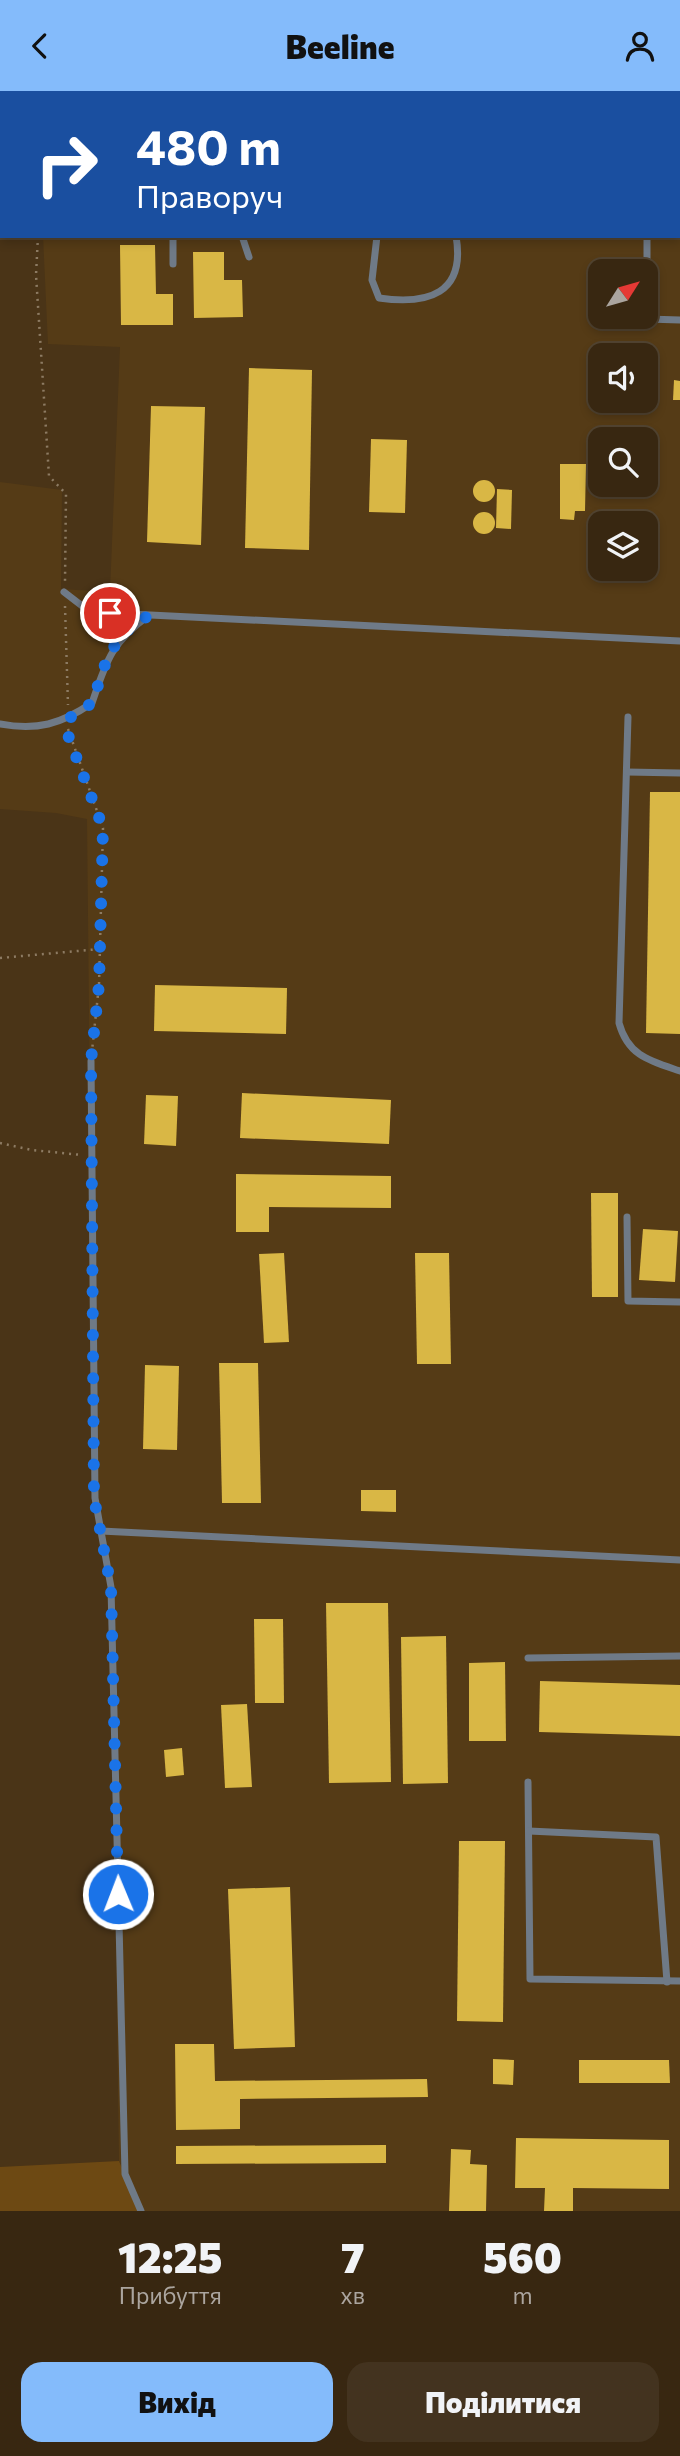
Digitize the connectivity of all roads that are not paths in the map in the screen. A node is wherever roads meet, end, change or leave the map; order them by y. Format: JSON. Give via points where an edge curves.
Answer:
{"nodes":[{"id":1,"x":173,"y":238,"type":"edge"},
{"id":2,"x":243,"y":238,"type":"edge"},
{"id":3,"x":377,"y":238,"type":"edge"},
{"id":4,"x":456,"y":238,"type":"edge"},
{"id":5,"x":647,"y":238,"type":"edge"},
{"id":6,"x":249,"y":257,"type":"dead end"},
{"id":7,"x":173,"y":264,"type":"dead end"},
{"id":8,"x":680,"y":320,"type":"edge"},
{"id":9,"x":64,"y":592,"type":"road end"},
{"id":10,"x":149,"y":615,"type":"junction"},
{"id":11,"x":680,"y":641,"type":"edge"},
{"id":12,"x":628,"y":717,"type":"dead end"},
{"id":13,"x":0,"y":724,"type":"edge"},
{"id":14,"x":626,"y":772,"type":"junction"},
{"id":15,"x":680,"y":773,"type":"edge"},
{"id":16,"x":91,"y":1061,"type":"road end"},
{"id":17,"x":680,"y":1072,"type":"edge"},
{"id":18,"x":627,"y":1217,"type":"dead end"},
{"id":19,"x":680,"y":1302,"type":"edge"},
{"id":20,"x":101,"y":1531,"type":"junction"},
{"id":21,"x":680,"y":1560,"type":"edge"},
{"id":22,"x":680,"y":1656,"type":"edge"},
{"id":23,"x":528,"y":1658,"type":"dead end"},
{"id":24,"x":528,"y":1782,"type":"dead end"},
{"id":25,"x":529,"y":1831,"type":"junction"},
{"id":26,"x":667,"y":1982,"type":"junction"},
{"id":27,"x":680,"y":1982,"type":"edge"},
{"id":28,"x":141,"y":2211,"type":"edge"}],
"edges":[{"from":1,"to":7,"type":"lane"},
{"from":2,"to":6,"type":"lane"},
{"from":3,"to":4,"type":"lane","via":[[372,280],[379,298],[409,303],[435,296],[452,278],[459,257]]},
{"from":5,"to":8,"type":"lane","via":[[647,319]]},
{"from":9,"to":10,"type":"lane","via":[[90,612]]},
{"from":10,"to":11,"type":"lane"},
{"from":10,"to":13,"type":"lane","via":[[128,630],[109,653],[92,703],[51,726]]},
{"from":12,"to":14,"type":"lane"},
{"from":14,"to":15,"type":"lane"},
{"from":14,"to":17,"type":"lane","via":[[619,1023],[624,1041],[643,1058]]},
{"from":16,"to":20,"type":"lane","via":[[94,1498]]},
{"from":18,"to":19,"type":"lane","via":[[628,1301]]},
{"from":20,"to":21,"type":"lane"},
{"from":20,"to":28,"type":"lane","via":[[111,1587],[125,2173]]},
{"from":22,"to":23,"type":"lane"},
{"from":24,"to":25,"type":"lane"},
{"from":25,"to":26,"type":"lane","via":[[656,1837]]},
{"from":25,"to":26,"type":"lane","via":[[530,1979]]},
{"from":26,"to":27,"type":"lane"}]}
